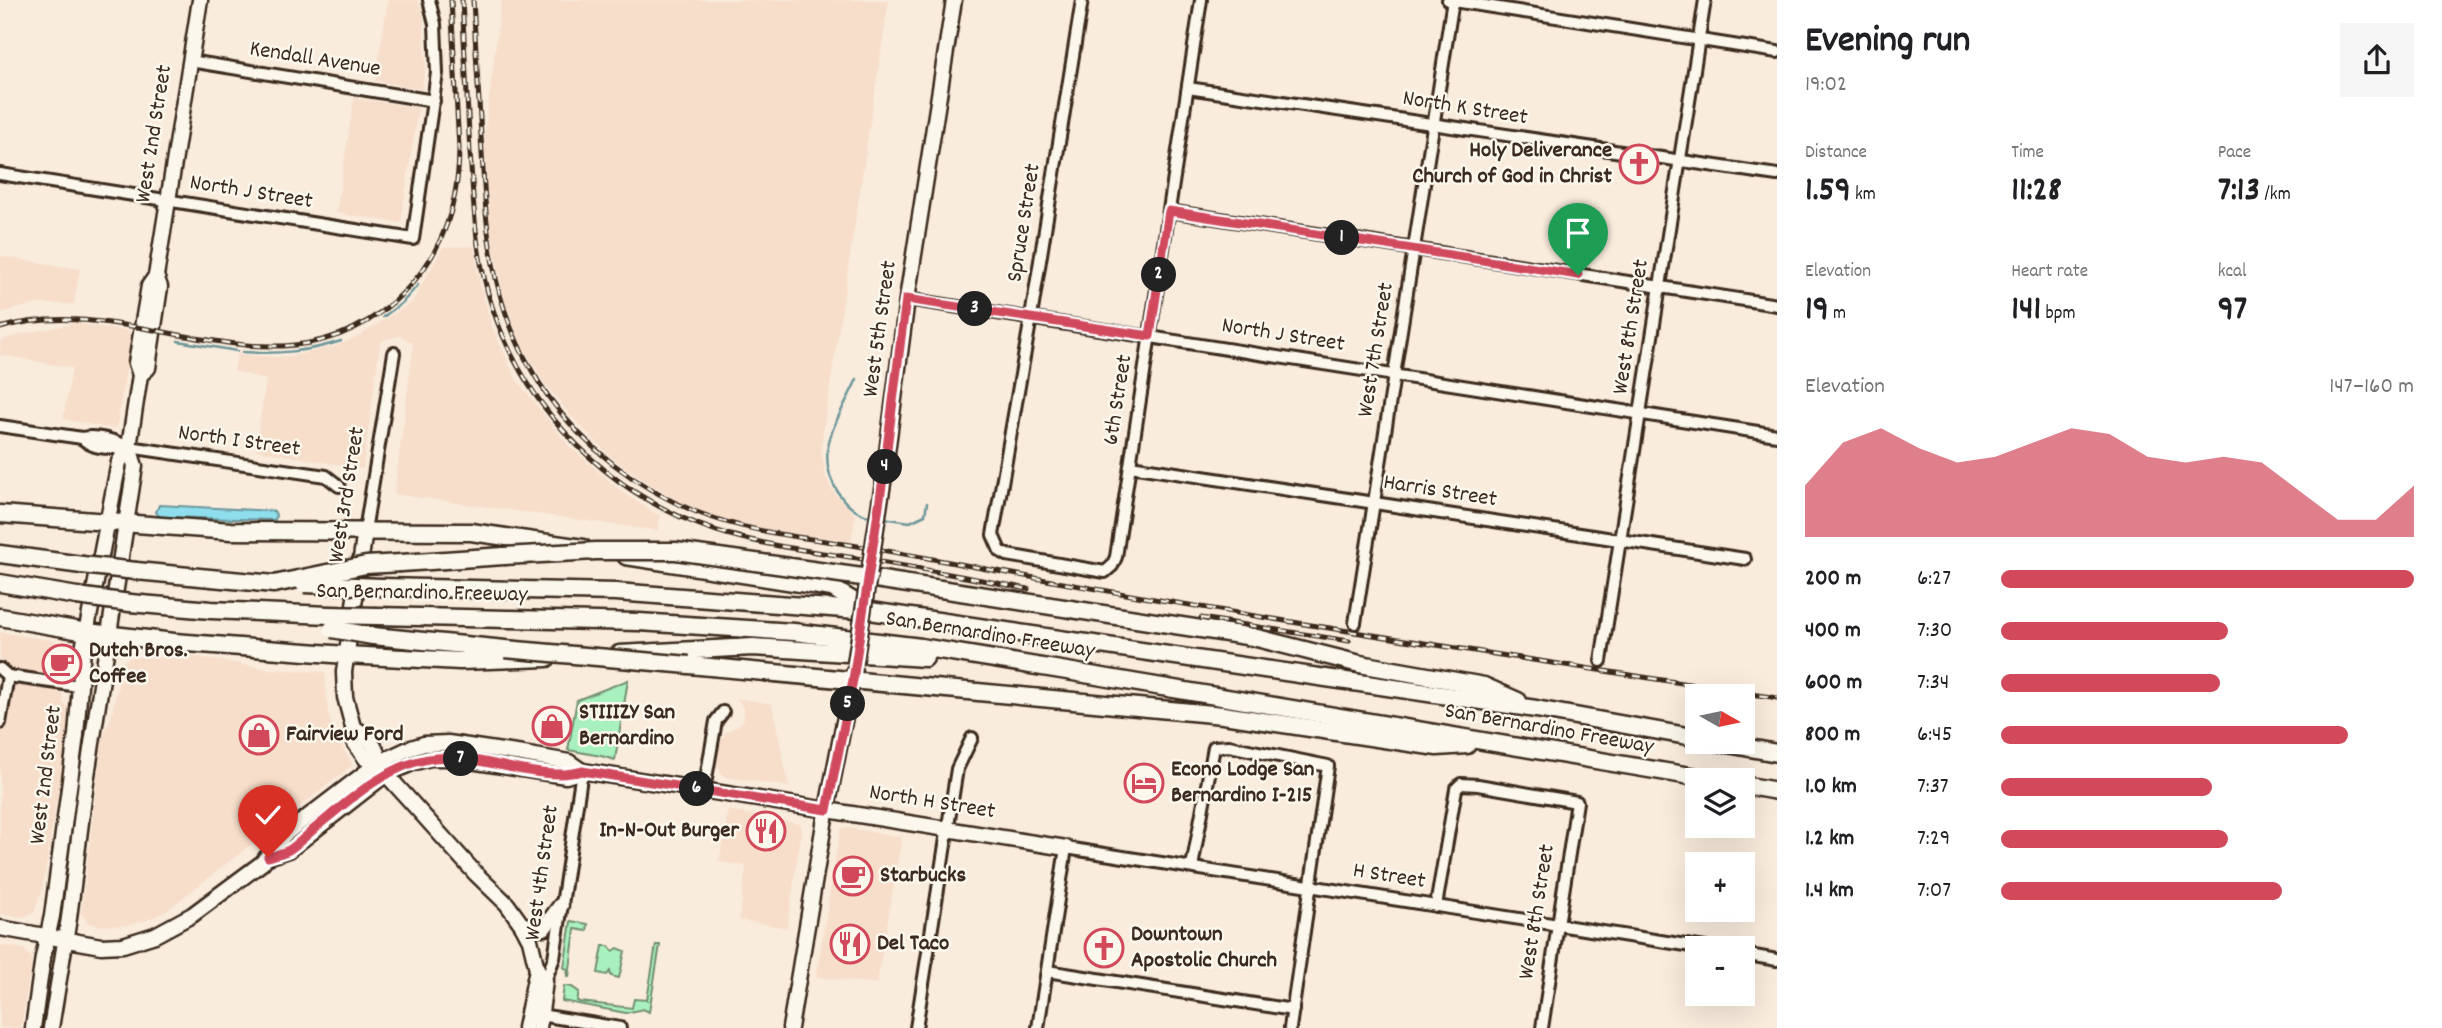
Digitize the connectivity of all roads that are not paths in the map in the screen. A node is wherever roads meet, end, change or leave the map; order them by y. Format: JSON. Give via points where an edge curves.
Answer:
{"nodes":[{"id":1,"x":200,"y":0,"type":"edge"},
{"id":2,"x":429,"y":0,"type":"edge"},
{"id":3,"x":954,"y":0,"type":"edge"},
{"id":4,"x":1082,"y":0,"type":"edge"},
{"id":5,"x":1201,"y":0,"type":"edge"},
{"id":6,"x":1451,"y":0,"type":"edge"},
{"id":7,"x":1705,"y":0,"type":"edge"},
{"id":8,"x":1698,"y":40,"type":"junction"},
{"id":9,"x":1777,"y":52,"type":"edge"},
{"id":10,"x":190,"y":61,"type":"junction"},
{"id":11,"x":1188,"y":88,"type":"junction"},
{"id":12,"x":434,"y":101,"type":"junction"},
{"id":13,"x":1433,"y":125,"type":"junction"},
{"id":14,"x":1679,"y":162,"type":"junction"},
{"id":15,"x":0,"y":174,"type":"edge"},
{"id":16,"x":1777,"y":176,"type":"edge"},
{"id":17,"x":168,"y":201,"type":"junction"},
{"id":18,"x":1169,"y":211,"type":"junction"},
{"id":19,"x":1414,"y":250,"type":"junction"},
{"id":20,"x":1659,"y":287,"type":"junction"},
{"id":21,"x":906,"y":299,"type":"junction"},
{"id":22,"x":1777,"y":305,"type":"edge"},
{"id":23,"x":1031,"y":318,"type":"junction"},
{"id":24,"x":1150,"y":336,"type":"junction"},
{"id":25,"x":394,"y":353,"type":"dead end"},
{"id":26,"x":1394,"y":376,"type":"junction"},
{"id":27,"x":1640,"y":412,"type":"junction"},
{"id":28,"x":0,"y":426,"type":"edge"},
{"id":29,"x":1777,"y":435,"type":"edge"},
{"id":30,"x":129,"y":447,"type":"junction"},
{"id":31,"x":1130,"y":466,"type":"junction"},
{"id":32,"x":339,"y":486,"type":"dead end"},
{"id":33,"x":1374,"y":503,"type":"junction"},
{"id":34,"x":0,"y":514,"type":"edge"},
{"id":35,"x":106,"y":523,"type":"junction"},
{"id":36,"x":126,"y":524,"type":"junction"},
{"id":37,"x":365,"y":531,"type":"junction"},
{"id":38,"x":1620,"y":540,"type":"junction"},
{"id":39,"x":0,"y":554,"type":"edge"},
{"id":40,"x":1116,"y":557,"type":"joint"},
{"id":41,"x":1745,"y":559,"type":"dead end"},
{"id":42,"x":869,"y":578,"type":"junction"},
{"id":43,"x":0,"y":583,"type":"edge"},
{"id":44,"x":274,"y":584,"type":"junction"},
{"id":45,"x":870,"y":611,"type":"junction"},
{"id":46,"x":0,"y":617,"type":"edge"},
{"id":47,"x":330,"y":622,"type":"junction"},
{"id":48,"x":1355,"y":623,"type":"dead end"},
{"id":49,"x":87,"y":632,"type":"junction"},
{"id":50,"x":109,"y":635,"type":"junction"},
{"id":51,"x":346,"y":655,"type":"junction"},
{"id":52,"x":1601,"y":661,"type":"dead end"},
{"id":53,"x":1066,"y":671,"type":"junction"},
{"id":54,"x":4,"y":673,"type":"edge"},
{"id":55,"x":854,"y":673,"type":"junction"},
{"id":56,"x":79,"y":685,"type":"junction"},
{"id":57,"x":1536,"y":709,"type":"junction"},
{"id":58,"x":723,"y":712,"type":"dead end"},
{"id":59,"x":0,"y":723,"type":"edge"},
{"id":60,"x":76,"y":735,"type":"junction"},
{"id":61,"x":1685,"y":736,"type":"edge"},
{"id":62,"x":972,"y":738,"type":"dead end"},
{"id":63,"x":1494,"y":743,"type":"junction"},
{"id":64,"x":1755,"y":749,"type":"edge"},
{"id":65,"x":1777,"y":753,"type":"edge"},
{"id":66,"x":382,"y":769,"type":"junction"},
{"id":67,"x":582,"y":771,"type":"junction"},
{"id":68,"x":1685,"y":775,"type":"edge"},
{"id":69,"x":86,"y":782,"type":"junction"},
{"id":70,"x":1755,"y":787,"type":"edge"},
{"id":71,"x":704,"y":790,"type":"junction"},
{"id":72,"x":1777,"y":791,"type":"edge"},
{"id":73,"x":827,"y":810,"type":"junction"},
{"id":74,"x":948,"y":829,"type":"junction"},
{"id":75,"x":1066,"y":848,"type":"junction"},
{"id":76,"x":1192,"y":867,"type":"junction"},
{"id":77,"x":1312,"y":886,"type":"junction"},
{"id":78,"x":561,"y":905,"type":"junction"},
{"id":79,"x":1436,"y":906,"type":"junction"},
{"id":80,"x":522,"y":925,"type":"junction"},
{"id":81,"x":1558,"y":925,"type":"junction"},
{"id":82,"x":0,"y":928,"type":"edge"},
{"id":83,"x":48,"y":936,"type":"junction"},
{"id":84,"x":64,"y":939,"type":"junction"},
{"id":85,"x":1685,"y":945,"type":"edge"},
{"id":86,"x":1755,"y":956,"type":"edge"},
{"id":87,"x":1777,"y":960,"type":"edge"},
{"id":88,"x":1047,"y":971,"type":"junction"},
{"id":89,"x":541,"y":975,"type":"junction"},
{"id":90,"x":1293,"y":1010,"type":"junction"},
{"id":91,"x":533,"y":1021,"type":"edge"},
{"id":92,"x":33,"y":1028,"type":"edge"},
{"id":93,"x":51,"y":1028,"type":"edge"},
{"id":94,"x":620,"y":1028,"type":"edge"},
{"id":95,"x":790,"y":1028,"type":"edge"},
{"id":96,"x":916,"y":1028,"type":"edge"},
{"id":97,"x":1038,"y":1028,"type":"edge"},
{"id":98,"x":1290,"y":1028,"type":"edge"},
{"id":99,"x":1542,"y":1028,"type":"edge"}],
"edges":[{"from":1,"to":10,"type":"main road","name":"West 2nd Street"},
{"from":2,"to":12,"type":"street","via":[[435,24]]},
{"from":3,"to":21,"type":"main road","name":"West 5th Street"},
{"from":4,"to":23,"type":"street","name":"Spruce Street"},
{"from":5,"to":11,"type":"street","name":"6th Street"},
{"from":6,"to":8,"type":"street"},
{"from":6,"to":13,"type":"street","name":"West 7th Street"},
{"from":7,"to":8,"type":"street","name":"West 8th Street"},
{"from":8,"to":9,"type":"street"},
{"from":8,"to":14,"type":"street","name":"West 8th Street"},
{"from":10,"to":12,"type":"street","name":"Kendall Avenue"},
{"from":10,"to":17,"type":"main road","name":"West 2nd Street"},
{"from":11,"to":13,"type":"street","name":"North K Street"},
{"from":11,"to":18,"type":"street","name":"6th Street"},
{"from":12,"to":17,"type":"street","name":"North J Street","via":[[413,239]]},
{"from":13,"to":14,"type":"street","name":"North K Street"},
{"from":13,"to":19,"type":"street","name":"West 7th Street"},
{"from":14,"to":16,"type":"street","name":"North K Street"},
{"from":14,"to":20,"type":"street","name":"West 8th Street"},
{"from":15,"to":17,"type":"street","name":"North J Street"},
{"from":17,"to":30,"type":"main road","name":"West 2nd Street","via":[[148,368],[140,375]]},
{"from":18,"to":19,"type":"street"},
{"from":18,"to":24,"type":"street","name":"6th Street"},
{"from":19,"to":20,"type":"street"},
{"from":19,"to":26,"type":"street","name":"West 7th Street"},
{"from":20,"to":22,"type":"street"},
{"from":20,"to":27,"type":"street","name":"West 8th Street"},
{"from":21,"to":23,"type":"street","name":"North J Street"},
{"from":21,"to":42,"type":"main road","name":"West 5th Street","bridge":true},
{"from":23,"to":24,"type":"street","name":"North J Street"},
{"from":23,"to":40,"type":"street","name":"Spruce Street","via":[[993,535],[999,551],[1007,555],[1105,572]]},
{"from":24,"to":26,"type":"street","name":"North J Street"},
{"from":24,"to":31,"type":"street","name":"6th Street"},
{"from":25,"to":37,"type":"street","name":"West 3rd Street"},
{"from":26,"to":27,"type":"street","name":"North J Street"},
{"from":26,"to":33,"type":"street","name":"West 7th Street"},
{"from":27,"to":29,"type":"street","name":"North J Street"},
{"from":27,"to":38,"type":"street","name":"West 8th Street"},
{"from":28,"to":30,"type":"street","name":"North I Street","via":[[82,438],[102,448]]},
{"from":30,"to":32,"type":"street","name":"North I Street","via":[[326,477]]},
{"from":30,"to":35,"type":"main road","name":"West 2nd Street","via":[[119,462]]},
{"from":30,"to":36,"type":"main road","name":"West 2nd Street","via":[[135,466]]},
{"from":31,"to":33,"type":"street","name":"Harris Street"},
{"from":31,"to":40,"type":"street","name":"6th Street"},
{"from":33,"to":38,"type":"street","name":"Harris Street"},
{"from":33,"to":48,"type":"street","name":"West 7th Street"},
{"from":34,"to":35,"type":"highway"},
{"from":35,"to":36,"type":"highway"},
{"from":35,"to":49,"type":"main road","name":"West 2nd Street"},
{"from":36,"to":37,"type":"highway","via":[[231,531]]},
{"from":36,"to":50,"type":"main road","name":"West 2nd Street"},
{"from":37,"to":45,"type":"highway","via":[[471,532],[537,540],[832,588]]},
{"from":37,"to":51,"type":"main road","name":"West 3rd Street"},
{"from":38,"to":41,"type":"street","name":"Harris Street"},
{"from":38,"to":52,"type":"street","name":"West 8th Street"},
{"from":39,"to":44,"type":"highway","name":"San Bernardino Freeway","bridge":true},
{"from":42,"to":44,"type":"highway","bridge":true,"via":[[676,551],[596,551],[366,565]]},
{"from":42,"to":55,"type":"main road","name":"West 5th Street","bridge":true},
{"from":42,"to":57,"type":"highway","via":[[1253,637],[1360,664],[1484,686]]},
{"from":43,"to":47,"type":"highway","name":"San Bernardino Freeway","bridge":true,"via":[[130,603],[309,615]]},
{"from":44,"to":45,"type":"highway","name":"San Bernardino Freeway","bridge":true,"via":[[617,592]]},
{"from":45,"to":57,"type":"highway","name":"San Bernardino Freeway"},
{"from":46,"to":49,"type":"highway"},
{"from":47,"to":53,"type":"highway","name":"San Bernardino Freeway","bridge":true,"via":[[377,616],[639,622],[794,632]]},
{"from":47,"to":55,"type":"highway","bridge":true,"via":[[373,636],[458,645]]},
{"from":49,"to":50,"type":"highway"},
{"from":49,"to":56,"type":"main road","name":"West 2nd Street"},
{"from":50,"to":51,"type":"highway"},
{"from":50,"to":69,"type":"main road","name":"West 2nd Street"},
{"from":51,"to":53,"type":"highway","via":[[505,660],[783,648]]},
{"from":51,"to":66,"type":"main road","name":"West 3rd Street","via":[[345,696],[353,727],[365,734]]},
{"from":53,"to":63,"type":"highway","name":"San Bernardino Freeway"},
{"from":54,"to":56,"type":"street"},
{"from":54,"to":59,"type":"street"},
{"from":55,"to":63,"type":"highway","via":[[1223,715],[1437,747]]},
{"from":55,"to":73,"type":"main road","name":"West 5th Street"},
{"from":56,"to":60,"type":"main road","name":"West 2nd Street"},
{"from":57,"to":61,"type":"highway","name":"San Bernardino Freeway"},
{"from":58,"to":71,"type":"street","via":[[716,721]]},
{"from":60,"to":69,"type":"main road","via":[[80,741],[79,779]]},
{"from":60,"to":83,"type":"main road","name":"West 2nd Street"},
{"from":62,"to":74,"type":"street","via":[[957,769]]},
{"from":63,"to":68,"type":"highway","name":"San Bernardino Freeway"},
{"from":64,"to":65,"type":"highway"},
{"from":66,"to":67,"type":"main road","name":"North H Street","via":[[451,758],[566,776]]},
{"from":66,"to":80,"type":"main road","name":"West 3rd Street"},
{"from":66,"to":84,"type":"main road","name":"North H Street","via":[[289,850],[268,857],[171,928],[123,945]]},
{"from":67,"to":71,"type":"main road","name":"North H Street"},
{"from":67,"to":78,"type":"street","name":"West 4th Street"},
{"from":69,"to":84,"type":"main road","name":"West 2nd Street"},
{"from":70,"to":72,"type":"highway"},
{"from":71,"to":73,"type":"main road","name":"North H Street"},
{"from":73,"to":74,"type":"main road","name":"North H Street"},
{"from":73,"to":95,"type":"main road","name":"West 5th Street"},
{"from":74,"to":75,"type":"main road","name":"North H Street"},
{"from":74,"to":96,"type":"street"},
{"from":75,"to":76,"type":"street","name":"H Street"},
{"from":75,"to":88,"type":"street"},
{"from":76,"to":77,"type":"street","name":"H Street"},
{"from":76,"to":77,"type":"street","via":[[1214,747],[1229,746],[1328,766]]},
{"from":77,"to":79,"type":"street","name":"H Street"},
{"from":77,"to":90,"type":"street"},
{"from":78,"to":80,"type":"main road","via":[[544,928]]},
{"from":78,"to":89,"type":"street","name":"West 4th Street","via":[[554,958]]},
{"from":79,"to":81,"type":"street","name":"H Street"},
{"from":79,"to":81,"type":"street","name":"West 8th Street","via":[[1456,789],[1461,784],[1478,785],[1577,802]]},
{"from":80,"to":89,"type":"main road","name":"West 3rd Street"},
{"from":81,"to":85,"type":"street","name":"H Street"},
{"from":81,"to":99,"type":"street","name":"West 8th Street"},
{"from":82,"to":83,"type":"main road","name":"North H Street"},
{"from":83,"to":84,"type":"main road","name":"North H Street"},
{"from":83,"to":92,"type":"main road","name":"West 2nd Street"},
{"from":84,"to":93,"type":"main road","name":"West 2nd Street"},
{"from":86,"to":87,"type":"street"},
{"from":88,"to":90,"type":"street"},
{"from":88,"to":97,"type":"street"},
{"from":89,"to":91,"type":"main road","name":"West 3rd Street"},
{"from":90,"to":98,"type":"street"},
{"from":91,"to":94,"type":"street"}]}
